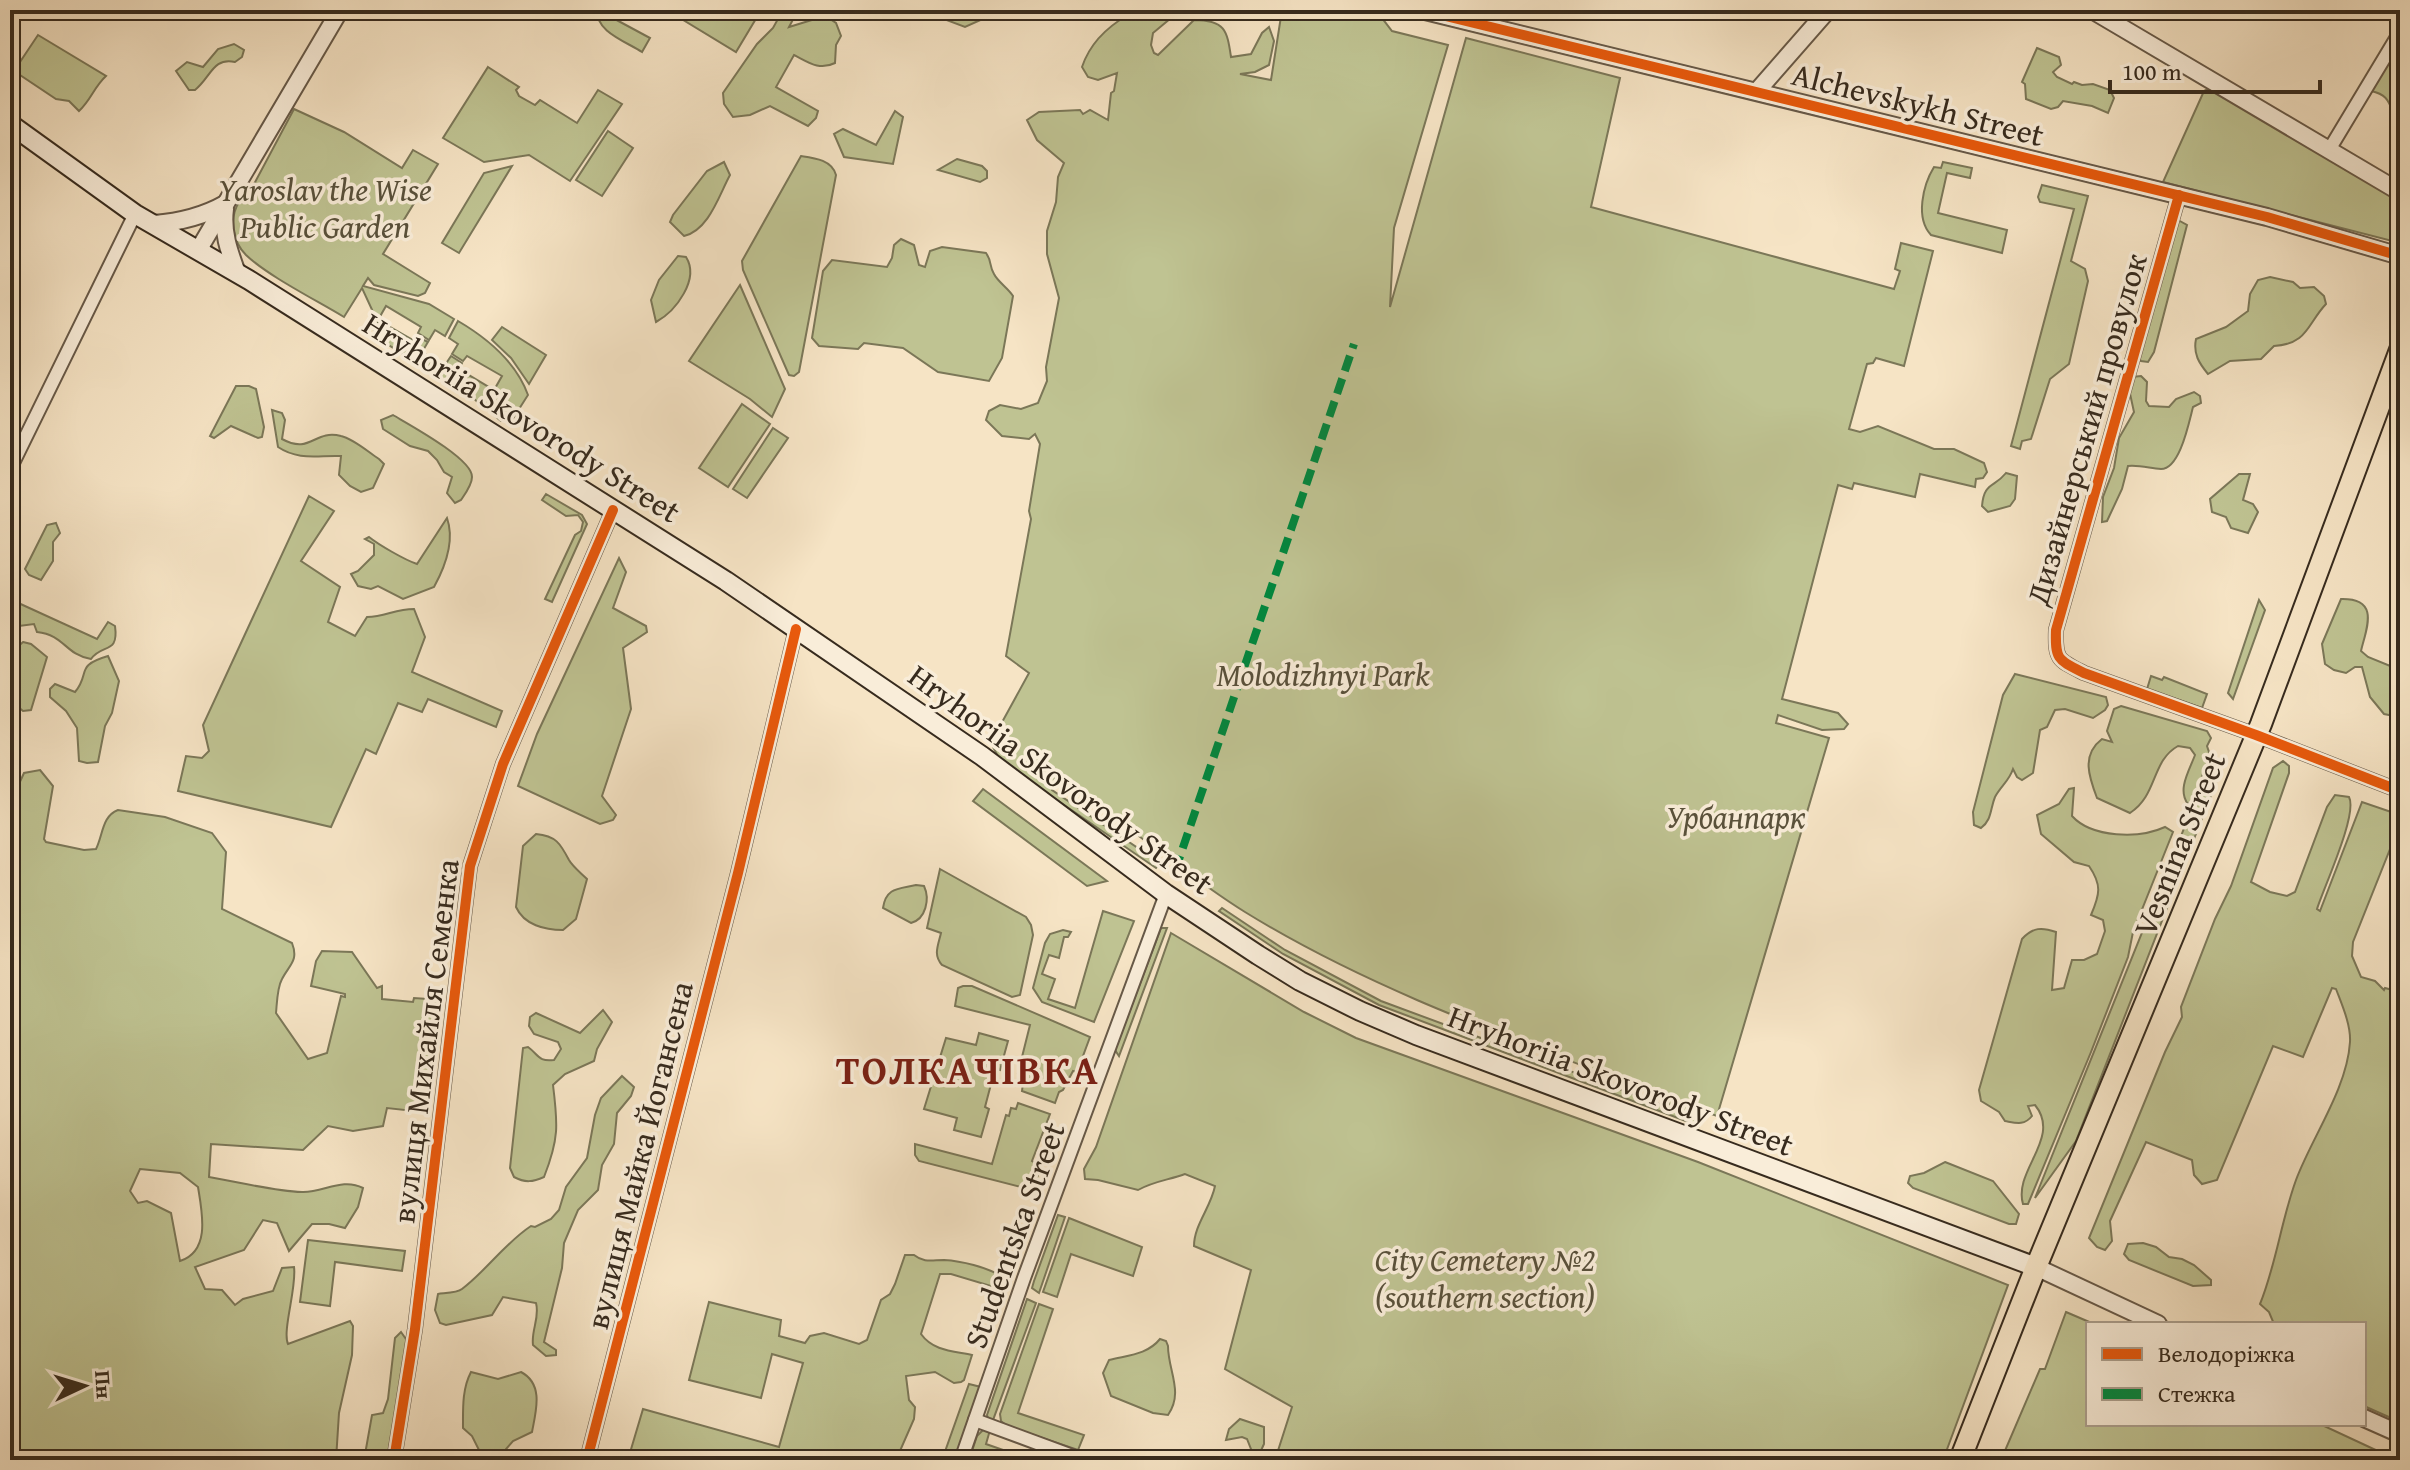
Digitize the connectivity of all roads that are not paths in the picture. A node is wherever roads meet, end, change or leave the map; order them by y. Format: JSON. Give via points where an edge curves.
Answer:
{"nodes":[{"id":1,"x":340,"y":10,"type":"edge"},
{"id":2,"x":1421,"y":10,"type":"edge"},
{"id":3,"x":1828,"y":10,"type":"edge"},
{"id":4,"x":2092,"y":10,"type":"edge"},
{"id":5,"x":1462,"y":15,"type":"edge"},
{"id":6,"x":2400,"y":32,"type":"edge"},
{"id":7,"x":1758,"y":90,"type":"junction"},
{"id":8,"x":10,"y":124,"type":"edge"},
{"id":9,"x":2329,"y":150,"type":"junction"},
{"id":10,"x":2400,"y":192,"type":"edge"},
{"id":11,"x":2179,"y":195,"type":"junction"},
{"id":12,"x":226,"y":203,"type":"junction"},
{"id":13,"x":135,"y":214,"type":"junction"},
{"id":14,"x":154,"y":224,"type":"junction"},
{"id":15,"x":199,"y":249,"type":"junction"},
{"id":16,"x":2400,"y":256,"type":"edge"},
{"id":17,"x":237,"y":273,"type":"junction"},
{"id":18,"x":2400,"y":350,"type":"edge"},
{"id":19,"x":10,"y":469,"type":"edge"},
{"id":20,"x":613,"y":510,"type":"junction"},
{"id":21,"x":796,"y":629,"type":"junction"},
{"id":22,"x":2256,"y":735,"type":"junction"},
{"id":23,"x":2400,"y":791,"type":"edge"},
{"id":24,"x":1166,"y":894,"type":"junction"},
{"id":25,"x":2036,"y":1267,"type":"junction"},
{"id":26,"x":2154,"y":1322,"type":"edge"},
{"id":27,"x":2366,"y":1419,"type":"edge"},
{"id":28,"x":975,"y":1420,"type":"junction"},
{"id":29,"x":2400,"y":1434,"type":"edge"},
{"id":30,"x":394,"y":1460,"type":"edge"},
{"id":31,"x":587,"y":1460,"type":"edge"},
{"id":32,"x":961,"y":1460,"type":"edge"},
{"id":33,"x":1083,"y":1460,"type":"edge"},
{"id":34,"x":1960,"y":1460,"type":"edge"}],
"edges":[{"from":1,"to":12,"type":"street"},
{"from":2,"to":5,"type":"street","name":"Alchevskykh Street"},
{"from":3,"to":7,"type":"street"},
{"from":4,"to":9,"type":"street"},
{"from":5,"to":7,"type":"street","name":"Alchevskykh Street"},
{"from":6,"to":9,"type":"street"},
{"from":7,"to":11,"type":"street","name":"Alchevskykh Street"},
{"from":8,"to":13,"type":"main road","name":"Hryhoriia Skovorody Street"},
{"from":9,"to":10,"type":"street"},
{"from":11,"to":16,"type":"street","name":"Alchevskykh Street"},
{"from":11,"to":22,"type":"street","name":"Дизайнерський провулок","via":[[2056,630],[2056,651],[2064,663],[2084,673]]},
{"from":12,"to":14,"type":"street","via":[[188,220]]},
{"from":12,"to":15,"type":"street"},
{"from":12,"to":17,"type":"street","via":[[223,224]]},
{"from":13,"to":14,"type":"main road","name":"Hryhoriia Skovorody Street"},
{"from":13,"to":19,"type":"street"},
{"from":14,"to":15,"type":"main road","name":"Hryhoriia Skovorody Street"},
{"from":15,"to":17,"type":"main road","name":"Hryhoriia Skovorody Street"},
{"from":17,"to":20,"type":"main road","name":"Hryhoriia Skovorody Street"},
{"from":18,"to":22,"type":"main road","name":"Vesnina Street"},
{"from":20,"to":21,"type":"main road","name":"Hryhoriia Skovorody Street"},
{"from":20,"to":30,"type":"street","name":"вулиця Михайля Семенка","via":[[503,764],[470,866],[415,1329]]},
{"from":21,"to":24,"type":"main road","name":"Hryhoriia Skovorody Street","via":[[982,756]]},
{"from":21,"to":31,"type":"street"},
{"from":22,"to":23,"type":"street"},
{"from":22,"to":25,"type":"main road","name":"Vesnina Street"},
{"from":24,"to":25,"type":"main road","name":"Hryhoriia Skovorody Street","via":[[1289,975],[1360,1011]]},
{"from":24,"to":28,"type":"street","name":"Studentska Street"},
{"from":25,"to":26,"type":"street","name":"Hryhoriia Skovorody Street"},
{"from":25,"to":34,"type":"main road","name":"Vesnina Street"},
{"from":27,"to":29,"type":"street"},
{"from":28,"to":32,"type":"street","name":"Studentska Street"},
{"from":28,"to":33,"type":"street"}]}
